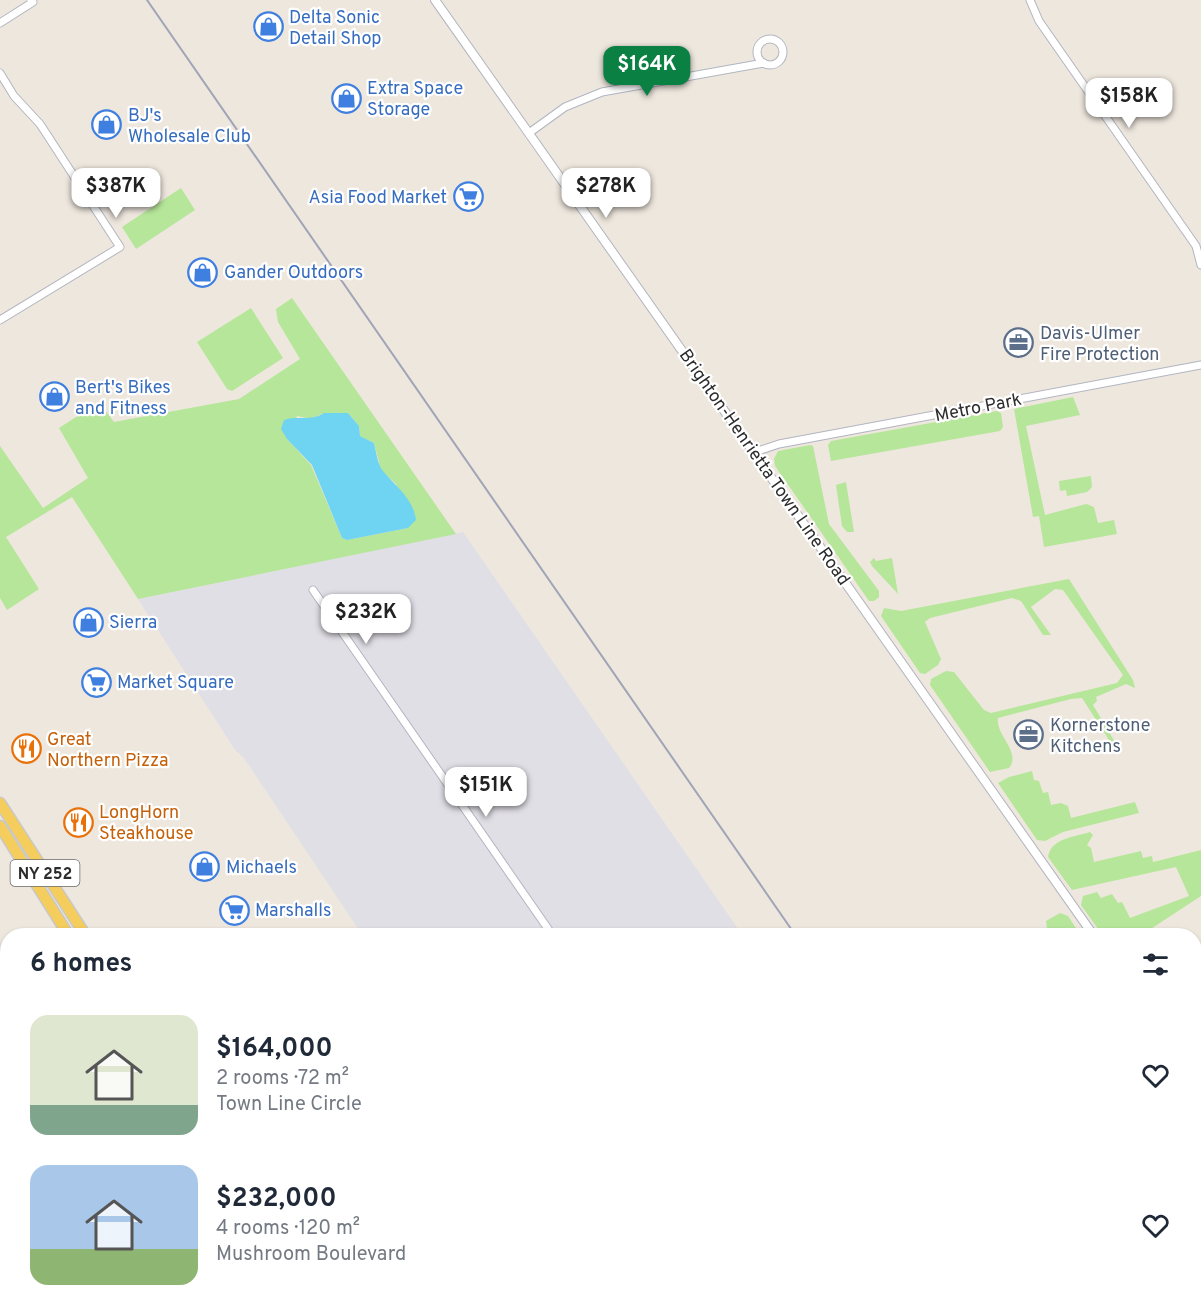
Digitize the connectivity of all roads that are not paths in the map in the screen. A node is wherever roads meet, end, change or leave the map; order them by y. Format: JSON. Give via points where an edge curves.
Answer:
{"nodes":[{"id":1,"x":32,"y":0,"type":"edge"},
{"id":2,"x":435,"y":0,"type":"edge"},
{"id":3,"x":1030,"y":0,"type":"edge"},
{"id":4,"x":0,"y":23,"type":"edge"},
{"id":5,"x":764,"y":63,"type":"dead end"},
{"id":6,"x":0,"y":73,"type":"edge"},
{"id":7,"x":529,"y":133,"type":"junction"},
{"id":8,"x":1201,"y":265,"type":"edge"},
{"id":9,"x":0,"y":320,"type":"edge"},
{"id":10,"x":1201,"y":365,"type":"edge"},
{"id":11,"x":755,"y":452,"type":"junction"},
{"id":12,"x":313,"y":590,"type":"dead end"},
{"id":13,"x":2,"y":809,"type":"edge"},
{"id":14,"x":0,"y":826,"type":"edge"},
{"id":15,"x":64,"y":928,"type":"edge"},
{"id":16,"x":81,"y":928,"type":"edge"},
{"id":17,"x":547,"y":928,"type":"edge"},
{"id":18,"x":1088,"y":928,"type":"edge"}],
"edges":[{"from":1,"to":4,"type":"street","via":[[33,3]]},
{"from":2,"to":7,"type":"street","name":"Brighton-Henrietta Town Line Road"},
{"from":3,"to":8,"type":"street","via":[[1038,21],[1196,246]]},
{"from":5,"to":7,"type":"street","via":[[602,92],[565,107]]},
{"from":6,"to":9,"type":"street","via":[[14,96],[40,124],[120,247]]},
{"from":7,"to":11,"type":"street","name":"Brighton-Henrietta Town Line Road"},
{"from":10,"to":11,"type":"street","name":"Metro Park","via":[[779,444]]},
{"from":11,"to":18,"type":"street","name":"Brighton-Henrietta Town Line Road"},
{"from":12,"to":17,"type":"street"},
{"from":13,"to":16,"type":"main road","number":"NY 252"},
{"from":14,"to":15,"type":"main road","number":"NY 252"}]}
